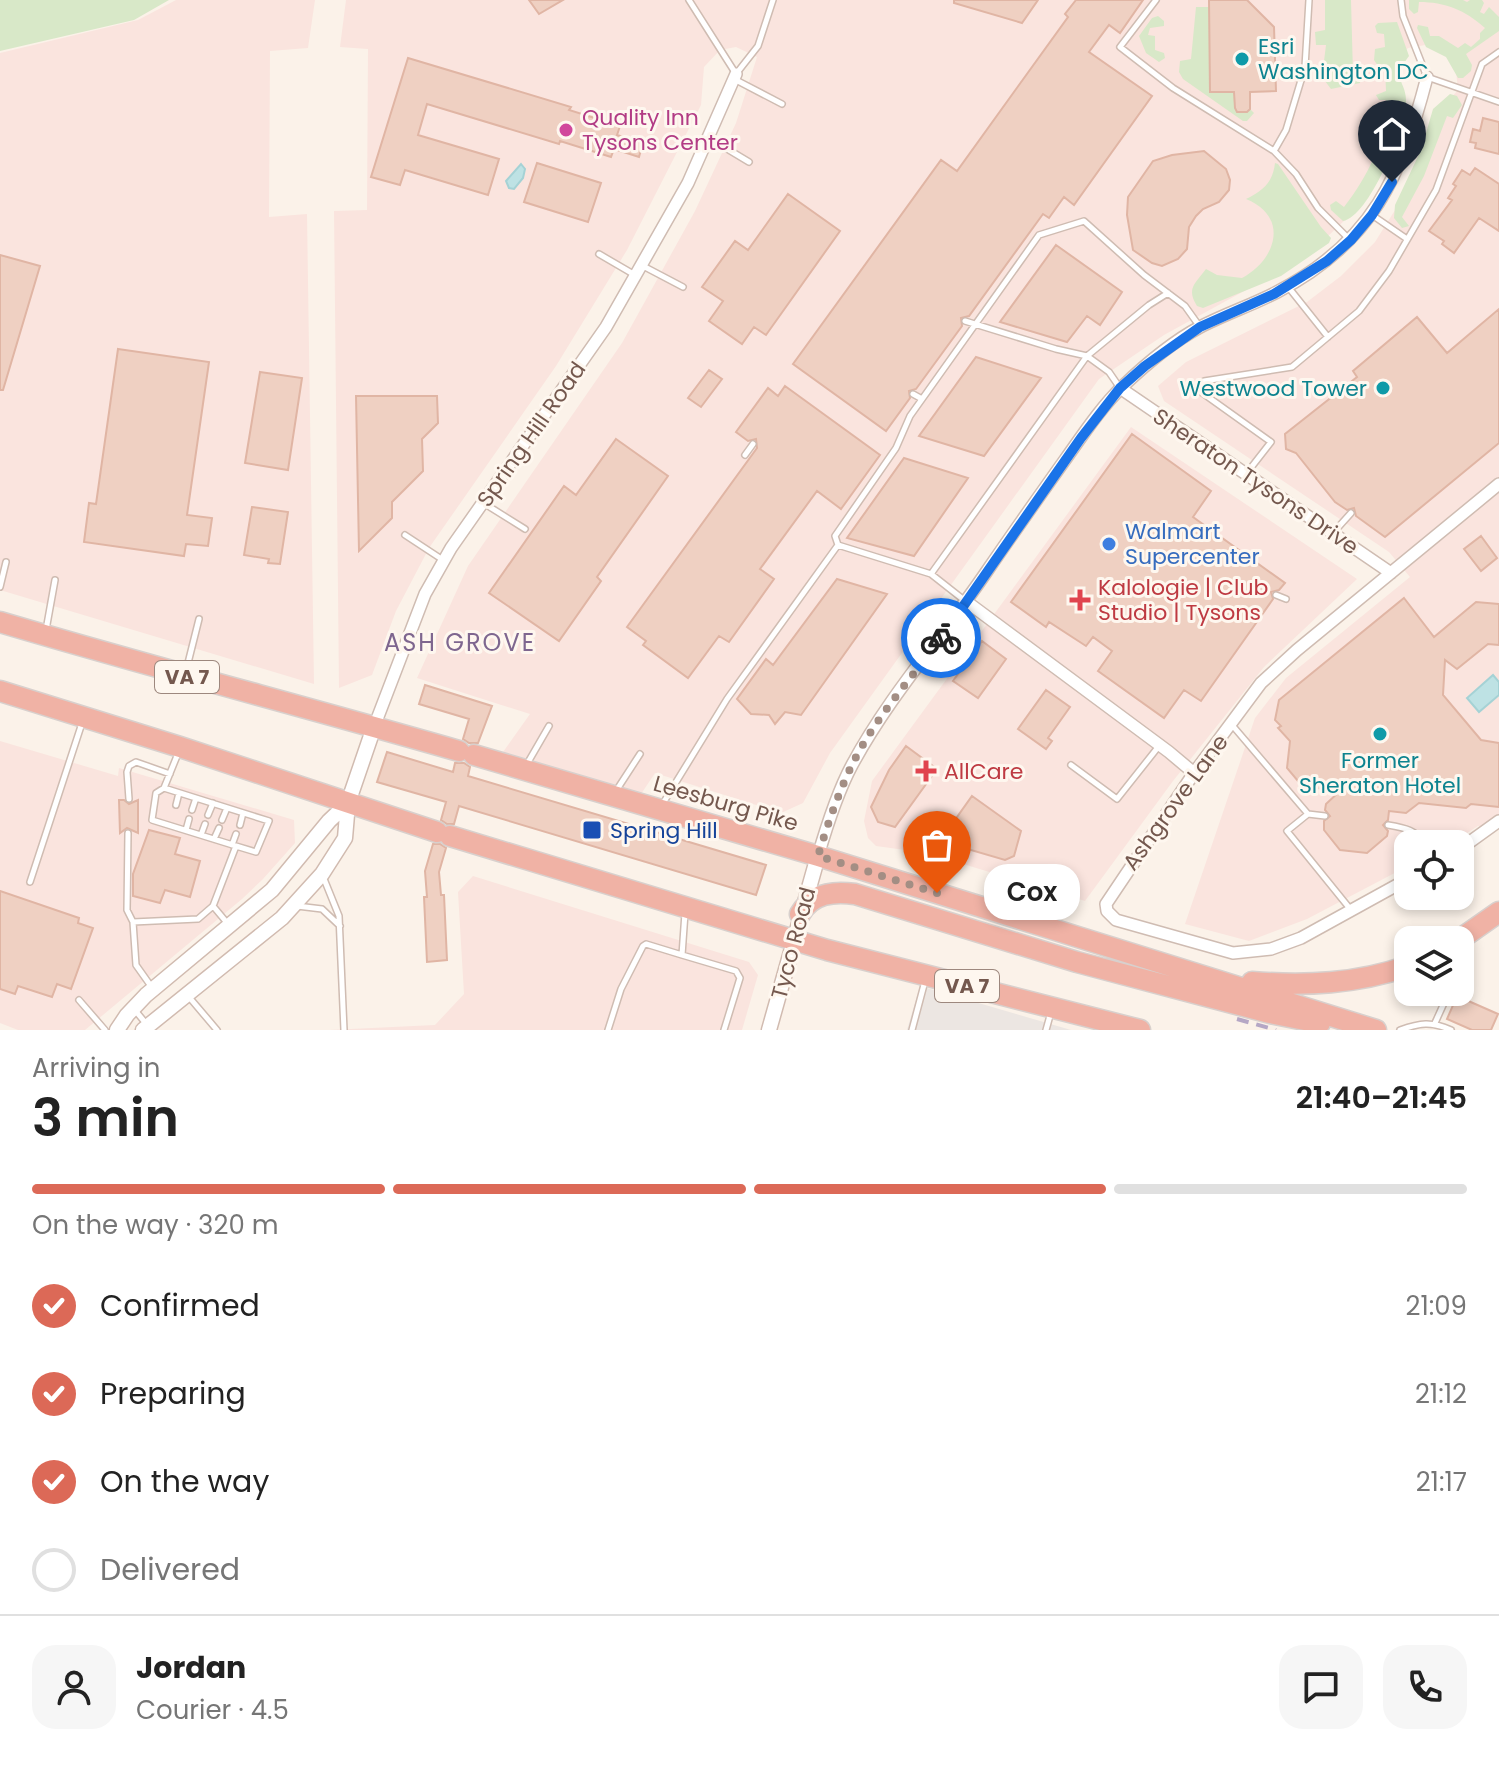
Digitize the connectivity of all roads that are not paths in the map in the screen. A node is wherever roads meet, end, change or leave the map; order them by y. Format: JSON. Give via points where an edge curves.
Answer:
{"nodes":[{"id":1,"x":689,"y":0,"type":"edge"},
{"id":2,"x":773,"y":0,"type":"edge"},
{"id":3,"x":1156,"y":0,"type":"edge"},
{"id":4,"x":1309,"y":0,"type":"edge"},
{"id":5,"x":1401,"y":0,"type":"edge"},
{"id":6,"x":1499,"y":52,"type":"edge"},
{"id":7,"x":735,"y":77,"type":"junction"},
{"id":8,"x":1427,"y":77,"type":"junction"},
{"id":9,"x":1473,"y":93,"type":"junction"},
{"id":10,"x":1499,"y":102,"type":"edge"},
{"id":11,"x":782,"y":104,"type":"dead end"},
{"id":12,"x":709,"y":138,"type":"junction"},
{"id":13,"x":1274,"y":151,"type":"junction"},
{"id":14,"x":749,"y":162,"type":"dead end"},
{"id":15,"x":1372,"y":215,"type":"junction"},
{"id":16,"x":1407,"y":239,"type":"junction"},
{"id":17,"x":1351,"y":240,"type":"junction"},
{"id":18,"x":599,"y":254,"type":"dead end"},
{"id":19,"x":639,"y":270,"type":"junction"},
{"id":20,"x":1288,"y":286,"type":"junction"},
{"id":21,"x":683,"y":287,"type":"dead end"},
{"id":22,"x":1168,"y":293,"type":"junction"},
{"id":23,"x":965,"y":321,"type":"dead end"},
{"id":24,"x":973,"y":325,"type":"junction"},
{"id":25,"x":1200,"y":327,"type":"junction"},
{"id":26,"x":1328,"y":337,"type":"junction"},
{"id":27,"x":1087,"y":356,"type":"junction"},
{"id":28,"x":1120,"y":388,"type":"junction"},
{"id":29,"x":913,"y":394,"type":"dead end"},
{"id":30,"x":922,"y":399,"type":"junction"},
{"id":31,"x":753,"y":444,"type":"dead end"},
{"id":32,"x":745,"y":455,"type":"dead end"},
{"id":33,"x":1245,"y":475,"type":"junction"},
{"id":34,"x":1499,"y":484,"type":"edge"},
{"id":35,"x":483,"y":503,"type":"junction"},
{"id":36,"x":1351,"y":513,"type":"dead end"},
{"id":37,"x":525,"y":529,"type":"dead end"},
{"id":38,"x":1332,"y":533,"type":"junction"},
{"id":39,"x":405,"y":535,"type":"dead end"},
{"id":40,"x":838,"y":545,"type":"junction"},
{"id":41,"x":444,"y":560,"type":"junction"},
{"id":42,"x":6,"y":562,"type":"dead end"},
{"id":43,"x":1391,"y":573,"type":"junction"},
{"id":44,"x":931,"y":574,"type":"junction"},
{"id":45,"x":55,"y":580,"type":"dead end"},
{"id":46,"x":0,"y":587,"type":"edge"},
{"id":47,"x":1276,"y":595,"type":"dead end"},
{"id":48,"x":1286,"y":599,"type":"dead end"},
{"id":49,"x":967,"y":602,"type":"junction"},
{"id":50,"x":199,"y":619,"type":"dead end"},
{"id":51,"x":0,"y":622,"type":"edge"},
{"id":52,"x":45,"y":635,"type":"junction"},
{"id":53,"x":185,"y":676,"type":"junction"},
{"id":54,"x":0,"y":691,"type":"edge"},
{"id":55,"x":84,"y":716,"type":"junction"},
{"id":56,"x":1232,"y":724,"type":"junction"},
{"id":57,"x":549,"y":726,"type":"dead end"},
{"id":58,"x":374,"y":727,"type":"junction"},
{"id":59,"x":1160,"y":745,"type":"junction"},
{"id":60,"x":180,"y":747,"type":"junction"},
{"id":61,"x":640,"y":754,"type":"dead end"},
{"id":62,"x":1071,"y":765,"type":"dead end"},
{"id":63,"x":525,"y":769,"type":"junction"},
{"id":64,"x":1194,"y":773,"type":"junction"},
{"id":65,"x":170,"y":774,"type":"junction"},
{"id":66,"x":164,"y":788,"type":"junction"},
{"id":67,"x":179,"y":793,"type":"junction"},
{"id":68,"x":614,"y":795,"type":"junction"},
{"id":69,"x":196,"y":798,"type":"junction"},
{"id":70,"x":129,"y":799,"type":"dead end"},
{"id":71,"x":213,"y":803,"type":"junction"},
{"id":72,"x":348,"y":803,"type":"junction"},
{"id":73,"x":176,"y":805,"type":"dead end"},
{"id":74,"x":227,"y":808,"type":"junction"},
{"id":75,"x":659,"y":809,"type":"junction"},
{"id":76,"x":192,"y":810,"type":"dead end"},
{"id":77,"x":243,"y":813,"type":"junction"},
{"id":78,"x":173,"y":814,"type":"dead end"},
{"id":79,"x":1308,"y":814,"type":"junction"},
{"id":80,"x":208,"y":815,"type":"dead end"},
{"id":81,"x":1325,"y":816,"type":"dead end"},
{"id":82,"x":189,"y":819,"type":"dead end"},
{"id":83,"x":222,"y":820,"type":"dead end"},
{"id":84,"x":1499,"y":821,"type":"edge"},
{"id":85,"x":205,"y":824,"type":"dead end"},
{"id":86,"x":170,"y":825,"type":"junction"},
{"id":87,"x":240,"y":825,"type":"dead end"},
{"id":88,"x":1388,"y":825,"type":"dead end"},
{"id":89,"x":219,"y":828,"type":"dead end"},
{"id":90,"x":186,"y":830,"type":"junction"},
{"id":91,"x":1411,"y":830,"type":"edge"},
{"id":92,"x":128,"y":833,"type":"dead end"},
{"id":93,"x":236,"y":834,"type":"dead end"},
{"id":94,"x":201,"y":835,"type":"junction"},
{"id":95,"x":214,"y":839,"type":"junction"},
{"id":96,"x":1474,"y":839,"type":"edge"},
{"id":97,"x":234,"y":846,"type":"junction"},
{"id":98,"x":818,"y":856,"type":"junction"},
{"id":99,"x":322,"y":874,"type":"junction"},
{"id":100,"x":30,"y":882,"type":"dead end"},
{"id":101,"x":1394,"y":887,"type":"edge"},
{"id":102,"x":213,"y":906,"type":"junction"},
{"id":103,"x":294,"y":906,"type":"junction"},
{"id":104,"x":685,"y":908,"type":"junction"},
{"id":105,"x":1352,"y":911,"type":"junction"},
{"id":106,"x":1499,"y":912,"type":"edge"},
{"id":107,"x":800,"y":914,"type":"junction"},
{"id":108,"x":133,"y":922,"type":"junction"},
{"id":109,"x":340,"y":926,"type":"junction"},
{"id":110,"x":1499,"y":926,"type":"edge"},
{"id":111,"x":230,"y":927,"type":"junction"},
{"id":112,"x":1474,"y":931,"type":"edge"},
{"id":113,"x":1474,"y":936,"type":"edge"},
{"id":114,"x":794,"y":940,"type":"junction"},
{"id":115,"x":682,"y":955,"type":"junction"},
{"id":116,"x":1394,"y":970,"type":"edge"},
{"id":117,"x":1201,"y":973,"type":"junction"},
{"id":118,"x":927,"y":976,"type":"junction"},
{"id":119,"x":153,"y":990,"type":"junction"},
{"id":120,"x":188,"y":995,"type":"junction"},
{"id":121,"x":79,"y":1000,"type":"dead end"},
{"id":122,"x":1443,"y":1006,"type":"edge"},
{"id":123,"x":1053,"y":1007,"type":"junction"},
{"id":124,"x":133,"y":1008,"type":"junction"},
{"id":125,"x":1435,"y":1023,"type":"junction"},
{"id":126,"x":148,"y":1029,"type":"edge"},
{"id":127,"x":105,"y":1030,"type":"edge"},
{"id":128,"x":117,"y":1030,"type":"edge"},
{"id":129,"x":217,"y":1030,"type":"edge"},
{"id":130,"x":344,"y":1030,"type":"edge"},
{"id":131,"x":608,"y":1030,"type":"edge"},
{"id":132,"x":724,"y":1030,"type":"edge"},
{"id":133,"x":769,"y":1030,"type":"edge"},
{"id":134,"x":912,"y":1030,"type":"edge"},
{"id":135,"x":1046,"y":1030,"type":"edge"},
{"id":136,"x":1140,"y":1030,"type":"edge"},
{"id":137,"x":1364,"y":1030,"type":"edge"},
{"id":138,"x":1376,"y":1030,"type":"edge"},
{"id":139,"x":1400,"y":1030,"type":"edge"},
{"id":140,"x":1451,"y":1030,"type":"edge"}],
"edges":[{"from":1,"to":7,"type":"lane"},
{"from":2,"to":7,"type":"lane","via":[[758,46]]},
{"from":3,"to":13,"type":"lane","via":[[1120,47],[1173,88]]},
{"from":4,"to":13,"type":"lane","via":[[1305,67]]},
{"from":5,"to":8,"type":"lane"},
{"from":6,"to":9,"type":"lane","via":[[1482,64]]},
{"from":7,"to":11,"type":"lane"},
{"from":7,"to":12,"type":"street","name":"Spring Hill Road"},
{"from":8,"to":9,"type":"lane"},
{"from":8,"to":15,"type":"street","via":[[1402,161]]},
{"from":9,"to":10,"type":"lane"},
{"from":9,"to":16,"type":"lane","via":[[1436,190]]},
{"from":12,"to":14,"type":"lane"},
{"from":12,"to":19,"type":"street","name":"Spring Hill Road"},
{"from":13,"to":17,"type":"lane","via":[[1318,208]]},
{"from":15,"to":16,"type":"lane"},
{"from":15,"to":17,"type":"street"},
{"from":16,"to":26,"type":"lane","via":[[1359,311]]},
{"from":17,"to":20,"type":"street"},
{"from":18,"to":19,"type":"lane"},
{"from":19,"to":21,"type":"lane"},
{"from":19,"to":35,"type":"street","name":"Spring Hill Road","via":[[584,360]]},
{"from":20,"to":25,"type":"street"},
{"from":20,"to":26,"type":"lane"},
{"from":22,"to":24,"type":"lane","via":[[1084,221],[1039,235]]},
{"from":22,"to":25,"type":"lane"},
{"from":22,"to":27,"type":"lane"},
{"from":23,"to":24,"type":"lane"},
{"from":24,"to":27,"type":"lane"},
{"from":24,"to":30,"type":"lane"},
{"from":25,"to":28,"type":"street"},
{"from":26,"to":33,"type":"lane","via":[[1292,367],[1204,381],[1201,392],[1271,442]]},
{"from":27,"to":28,"type":"lane"},
{"from":27,"to":44,"type":"lane"},
{"from":28,"to":33,"type":"street","name":"Sheraton Tysons Drive"},
{"from":28,"to":49,"type":"street"},
{"from":29,"to":30,"type":"lane"},
{"from":30,"to":40,"type":"lane","via":[[896,448],[835,536]]},
{"from":31,"to":32,"type":"lane"},
{"from":33,"to":38,"type":"street","name":"Sheraton Tysons Drive"},
{"from":34,"to":43,"type":"street","name":"Ashgrove Lane"},
{"from":35,"to":37,"type":"lane"},
{"from":35,"to":41,"type":"street","name":"Spring Hill Road"},
{"from":36,"to":38,"type":"lane"},
{"from":38,"to":43,"type":"street","name":"Sheraton Tysons Drive"},
{"from":39,"to":41,"type":"lane"},
{"from":40,"to":44,"type":"lane"},
{"from":40,"to":75,"type":"lane","via":[[727,699]]},
{"from":41,"to":58,"type":"street","name":"Spring Hill Road","via":[[415,616]]},
{"from":42,"to":46,"type":"lane"},
{"from":43,"to":56,"type":"street","name":"Ashgrove Lane","via":[[1270,674]]},
{"from":44,"to":49,"type":"lane"},
{"from":45,"to":52,"type":"lane"},
{"from":47,"to":48,"type":"lane"},
{"from":49,"to":59,"type":"street"},
{"from":49,"to":98,"type":"street","via":[[851,767]]},
{"from":50,"to":53,"type":"lane"},
{"from":51,"to":52,"type":"highway","name":"Leesburg Pike","number":"VA 7"},
{"from":52,"to":53,"type":"highway","name":"Leesburg Pike","number":"VA 7"},
{"from":53,"to":58,"type":"highway","name":"Leesburg Pike","number":"VA 7"},
{"from":54,"to":55,"type":"highway","number":"VA 7"},
{"from":55,"to":60,"type":"highway","number":"VA 7"},
{"from":55,"to":100,"type":"lane"},
{"from":56,"to":64,"type":"street","name":"Ashgrove Lane"},
{"from":56,"to":79,"type":"lane"},
{"from":57,"to":63,"type":"lane"},
{"from":58,"to":63,"type":"highway","name":"Leesburg Pike","number":"VA 7"},
{"from":58,"to":72,"type":"main road","name":"Spring Hill Road"},
{"from":59,"to":62,"type":"lane","via":[[1117,799]]},
{"from":59,"to":64,"type":"street"},
{"from":60,"to":65,"type":"lane"},
{"from":60,"to":72,"type":"highway","number":"VA 7"},
{"from":61,"to":68,"type":"lane"},
{"from":63,"to":68,"type":"highway","name":"Leesburg Pike","number":"VA 7"},
{"from":64,"to":105,"type":"street","name":"Ashgrove Lane","via":[[1107,899],[1107,911],[1116,920],[1233,953],[1271,949]]},
{"from":65,"to":66,"type":"lane"},
{"from":65,"to":70,"type":"lane","via":[[136,762],[129,766]]},
{"from":66,"to":67,"type":"lane"},
{"from":66,"to":86,"type":"lane","via":[[156,793],[152,820]]},
{"from":67,"to":69,"type":"lane"},
{"from":67,"to":73,"type":"lane"},
{"from":68,"to":75,"type":"highway","name":"Leesburg Pike","number":"VA 7"},
{"from":69,"to":71,"type":"lane"},
{"from":69,"to":76,"type":"lane"},
{"from":71,"to":74,"type":"lane"},
{"from":71,"to":80,"type":"lane"},
{"from":72,"to":99,"type":"main road","name":"Spring Hill Road","via":[[345,838]]},
{"from":72,"to":104,"type":"highway","number":"VA 7"},
{"from":72,"to":111,"type":"main road","name":"Spring Hill Road","via":[[272,890]]},
{"from":74,"to":77,"type":"lane"},
{"from":74,"to":83,"type":"lane"},
{"from":75,"to":98,"type":"highway","name":"Leesburg Pike","number":"VA 7"},
{"from":77,"to":87,"type":"lane"},
{"from":77,"to":97,"type":"lane","via":[[269,821],[256,852]]},
{"from":78,"to":86,"type":"lane"},
{"from":79,"to":81,"type":"lane"},
{"from":79,"to":105,"type":"lane","via":[[1287,831]]},
{"from":82,"to":90,"type":"lane"},
{"from":84,"to":96,"type":"street"},
{"from":85,"to":94,"type":"lane"},
{"from":86,"to":90,"type":"lane"},
{"from":88,"to":91,"type":"lane"},
{"from":89,"to":95,"type":"lane"},
{"from":90,"to":94,"type":"lane"},
{"from":92,"to":108,"type":"lane","via":[[127,910]]},
{"from":93,"to":97,"type":"lane"},
{"from":94,"to":95,"type":"lane"},
{"from":95,"to":97,"type":"lane"},
{"from":97,"to":102,"type":"lane"},
{"from":98,"to":107,"type":"main road","name":"Tyco Road"},
{"from":98,"to":117,"type":"highway","name":"Leesburg Pike","number":"VA 7"},
{"from":99,"to":103,"type":"main road","name":"Spring Hill Road"},
{"from":99,"to":109,"type":"lane"},
{"from":101,"to":105,"type":"street","name":"Ashgrove Lane"},
{"from":102,"to":108,"type":"lane","via":[[198,919]]},
{"from":102,"to":111,"type":"lane"},
{"from":103,"to":109,"type":"lane","via":[[322,909]]},
{"from":103,"to":120,"type":"main road","name":"Spring Hill Road"},
{"from":104,"to":114,"type":"highway","number":"VA 7"},
{"from":104,"to":115,"type":"lane"},
{"from":106,"to":112,"type":"highway"},
{"from":107,"to":114,"type":"main road","name":"Tyco Road"},
{"from":107,"to":137,"type":"highway","via":[[815,897],[851,893],[1077,962],[1270,1013]]},
{"from":108,"to":119,"type":"lane","via":[[136,965]]},
{"from":109,"to":130,"type":"lane"},
{"from":110,"to":113,"type":"highway"},
{"from":111,"to":119,"type":"main road","name":"Spring Hill Road"},
{"from":114,"to":118,"type":"highway","number":"VA 7"},
{"from":114,"to":133,"type":"main road","name":"Tyco Road"},
{"from":115,"to":131,"type":"lane","via":[[643,946]]},
{"from":115,"to":132,"type":"lane","via":[[736,971],[740,978]]},
{"from":116,"to":117,"type":"highway","via":[[1349,981],[1306,984]]},
{"from":117,"to":138,"type":"highway","name":"Leesburg Pike","number":"VA 7"},
{"from":118,"to":123,"type":"highway","number":"VA 7"},
{"from":118,"to":134,"type":"lane"},
{"from":119,"to":124,"type":"main road","name":"Spring Hill Road"},
{"from":120,"to":126,"type":"main road","name":"Spring Hill Road"},
{"from":120,"to":129,"type":"lane"},
{"from":121,"to":127,"type":"lane"},
{"from":122,"to":125,"type":"lane"},
{"from":123,"to":135,"type":"lane"},
{"from":123,"to":136,"type":"highway","number":"VA 7"},
{"from":124,"to":126,"type":"lane"},
{"from":124,"to":128,"type":"main road","name":"Spring Hill Road"},
{"from":125,"to":139,"type":"lane"},
{"from":125,"to":140,"type":"lane"}]}
